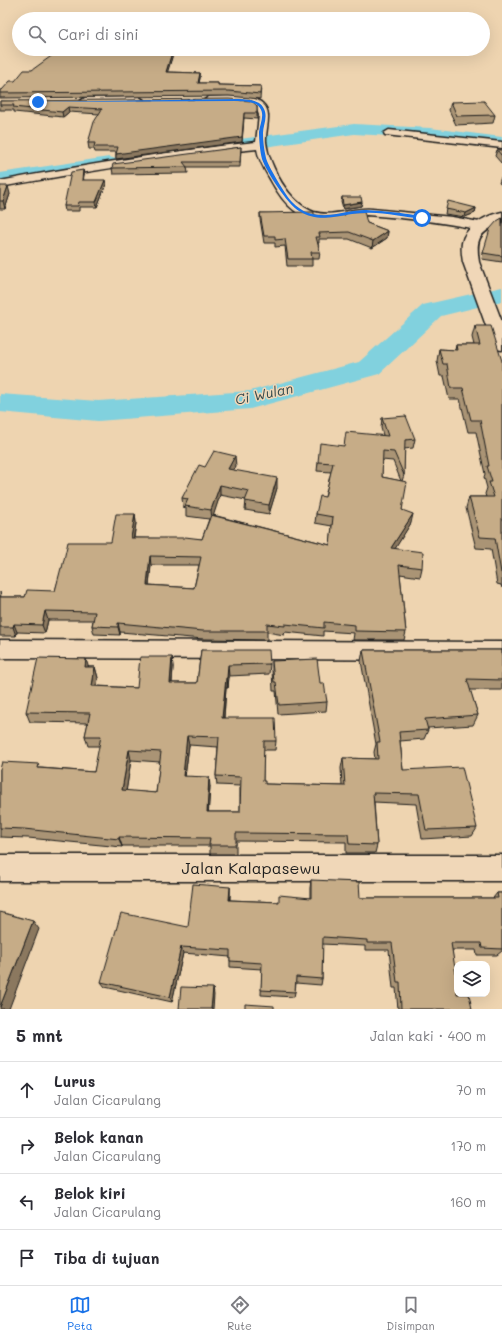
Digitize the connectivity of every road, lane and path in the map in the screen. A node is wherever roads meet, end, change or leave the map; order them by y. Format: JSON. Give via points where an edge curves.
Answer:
{"nodes":[{"id":1,"x":202,"y":100,"type":"edge"},
{"id":2,"x":79,"y":101,"type":"edge"},
{"id":3,"x":148,"y":101,"type":"edge"},
{"id":4,"x":389,"y":133,"type":"dead end"},
{"id":5,"x":262,"y":140,"type":"junction"},
{"id":6,"x":502,"y":145,"type":"edge"},
{"id":7,"x":0,"y":184,"type":"edge"},
{"id":8,"x":502,"y":216,"type":"edge"},
{"id":9,"x":481,"y":226,"type":"junction"},
{"id":10,"x":499,"y":338,"type":"edge"},
{"id":11,"x":0,"y":649,"type":"edge"},
{"id":12,"x":502,"y":651,"type":"edge"},
{"id":13,"x":0,"y":868,"type":"edge"},
{"id":14,"x":502,"y":868,"type":"edge"}],
"edges":[{"from":1,"to":5,"type":"street","via":[[256,102],[263,109],[264,115]]},
{"from":2,"to":3,"type":"street"},
{"from":4,"to":6,"type":"street"},
{"from":5,"to":7,"type":"street"},
{"from":5,"to":9,"type":"street","via":[[264,159],[285,195],[291,203],[308,214],[329,218],[364,212],[451,220]]},
{"from":8,"to":9,"type":"main road"},
{"from":9,"to":10,"type":"main road","via":[[472,235],[468,249]]},
{"from":11,"to":12,"type":"street"},
{"from":13,"to":14,"type":"street","name":"Jalan Kalapasewu"}]}
